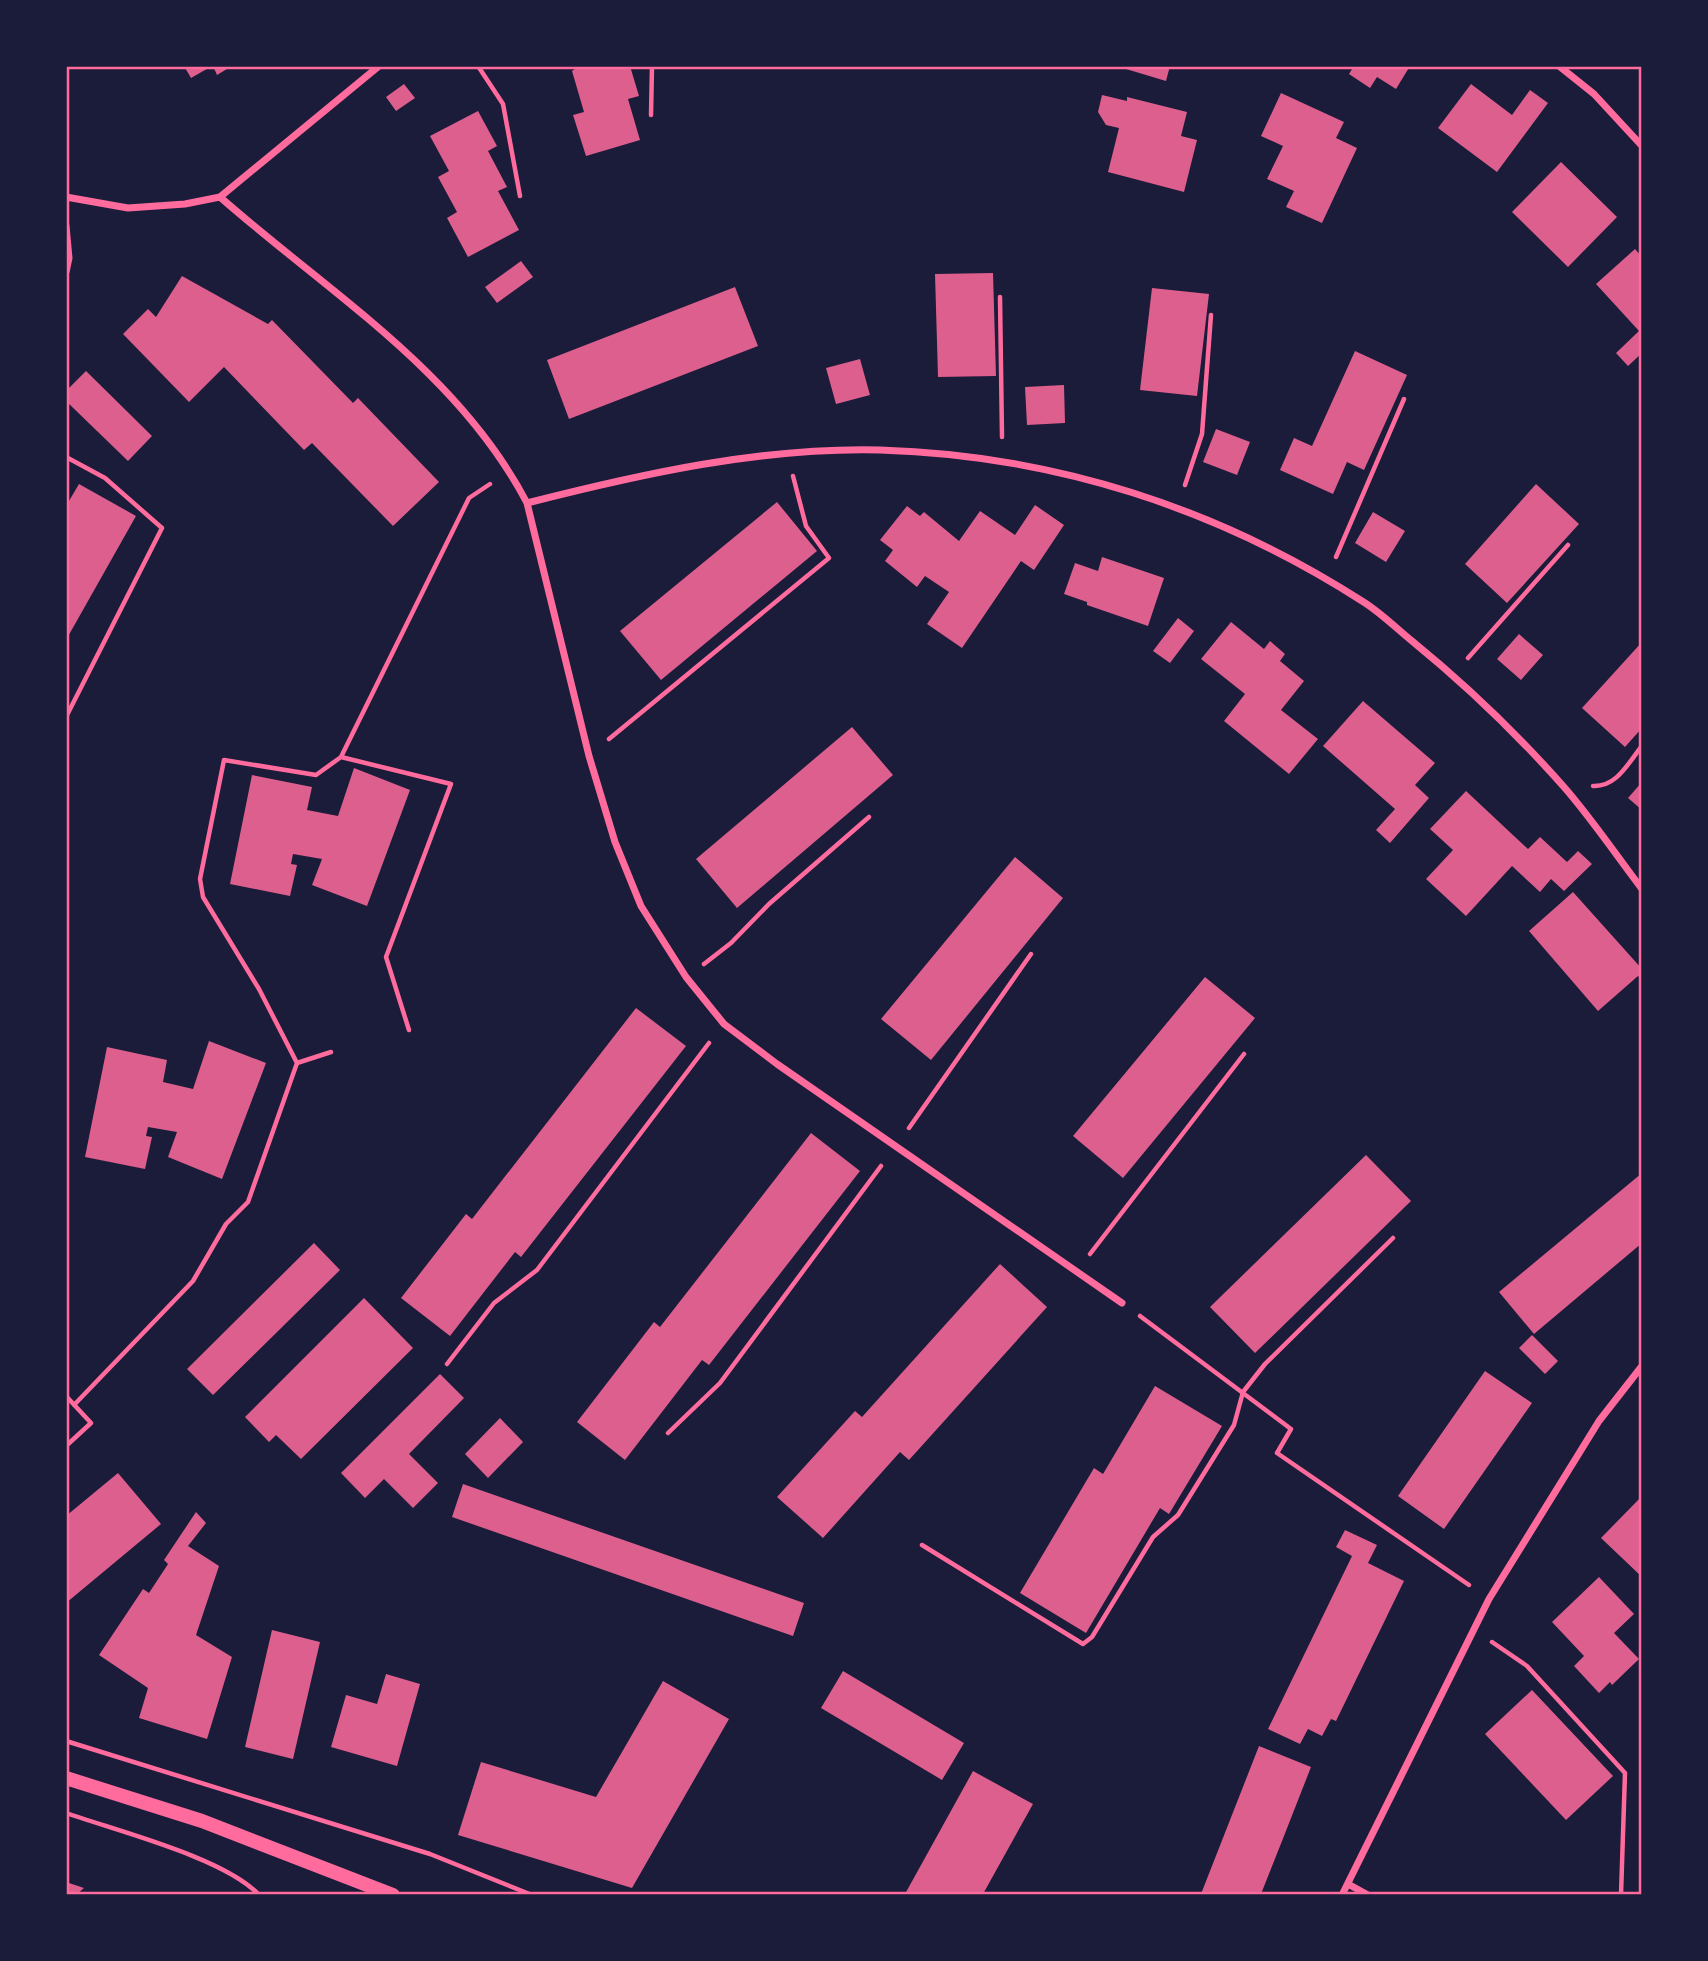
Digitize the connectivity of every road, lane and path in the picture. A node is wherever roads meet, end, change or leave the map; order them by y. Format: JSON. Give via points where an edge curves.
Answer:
{"nodes":[{"id":1,"x":379,"y":66,"type":"edge"},
{"id":2,"x":478,"y":66,"type":"edge"},
{"id":3,"x":652,"y":66,"type":"edge"},
{"id":4,"x":1559,"y":66,"type":"edge"},
{"id":5,"x":651,"y":115,"type":"dead end"},
{"id":6,"x":1642,"y":146,"type":"edge"},
{"id":7,"x":520,"y":196,"type":"dead end"},
{"id":8,"x":66,"y":197,"type":"edge"},
{"id":9,"x":220,"y":197,"type":"junction"},
{"id":10,"x":66,"y":226,"type":"edge"},
{"id":11,"x":66,"y":272,"type":"edge"},
{"id":12,"x":1000,"y":297,"type":"dead end"},
{"id":13,"x":1211,"y":315,"type":"dead end"},
{"id":14,"x":1404,"y":399,"type":"dead end"},
{"id":15,"x":66,"y":457,"type":"edge"},
{"id":16,"x":1003,"y":462,"type":"junction"},
{"id":17,"x":510,"y":470,"type":"junction"},
{"id":18,"x":796,"y":487,"type":"dead end"},
{"id":19,"x":527,"y":503,"type":"junction"},
{"id":20,"x":1178,"y":506,"type":"junction"},
{"id":21,"x":1568,"y":545,"type":"dead end"},
{"id":22,"x":1324,"y":579,"type":"junction"},
{"id":23,"x":1453,"y":674,"type":"junction"},
{"id":24,"x":66,"y":717,"type":"edge"},
{"id":25,"x":1642,"y":746,"type":"edge"},
{"id":26,"x":589,"y":755,"type":"junction"},
{"id":27,"x":341,"y":757,"type":"junction"},
{"id":28,"x":1565,"y":788,"type":"junction"},
{"id":29,"x":869,"y":817,"type":"dead end"},
{"id":30,"x":1642,"y":889,"type":"edge"},
{"id":31,"x":1031,"y":954,"type":"dead end"},
{"id":32,"x":686,"y":977,"type":"junction"},
{"id":33,"x":724,"y":1024,"type":"junction"},
{"id":34,"x":409,"y":1030,"type":"dead end"},
{"id":35,"x":331,"y":1052,"type":"dead end"},
{"id":36,"x":1244,"y":1054,"type":"dead end"},
{"id":37,"x":297,"y":1063,"type":"junction"},
{"id":38,"x":895,"y":1147,"type":"junction"},
{"id":39,"x":1393,"y":1238,"type":"dead end"},
{"id":40,"x":1077,"y":1271,"type":"junction"},
{"id":41,"x":1122,"y":1303,"type":"joint"},
{"id":42,"x":447,"y":1364,"type":"dead end"},
{"id":43,"x":1642,"y":1366,"type":"edge"},
{"id":44,"x":1243,"y":1392,"type":"junction"},
{"id":45,"x":66,"y":1396,"type":"edge"},
{"id":46,"x":74,"y":1405,"type":"junction"},
{"id":47,"x":668,"y":1433,"type":"dead end"},
{"id":48,"x":66,"y":1446,"type":"edge"},
{"id":49,"x":922,"y":1545,"type":"dead end"},
{"id":50,"x":1489,"y":1599,"type":"junction"},
{"id":51,"x":1473,"y":1630,"type":"junction"},
{"id":52,"x":66,"y":1741,"type":"edge"},
{"id":53,"x":66,"y":1778,"type":"edge"},
{"id":54,"x":66,"y":1813,"type":"edge"},
{"id":55,"x":1348,"y":1884,"type":"junction"},
{"id":56,"x":259,"y":1895,"type":"edge"},
{"id":57,"x":393,"y":1895,"type":"edge"},
{"id":58,"x":532,"y":1895,"type":"edge"},
{"id":59,"x":1342,"y":1895,"type":"edge"},
{"id":60,"x":1368,"y":1895,"type":"edge"},
{"id":61,"x":1621,"y":1895,"type":"edge"}],
"edges":[{"from":1,"to":9,"type":"street"},
{"from":2,"to":7,"type":"path","via":[[503,104]]},
{"from":3,"to":5,"type":"path"},
{"from":4,"to":6,"type":"street","via":[[1594,94]]},
{"from":8,"to":9,"type":"street","via":[[128,208]]},
{"from":9,"to":17,"type":"street","via":[[381,326],[474,422]]},
{"from":10,"to":11,"type":"street"},
{"from":12,"to":16,"type":"path"},
{"from":13,"to":20,"type":"path","via":[[1202,434]]},
{"from":14,"to":22,"type":"path"},
{"from":15,"to":24,"type":"path","via":[[105,478],[162,528]]},
{"from":16,"to":19,"type":"street","via":[[880,450],[787,454],[636,475]]},
{"from":16,"to":20,"type":"street","via":[[1123,487]]},
{"from":17,"to":19,"type":"street"},
{"from":17,"to":27,"type":"path","via":[[469,498]]},
{"from":18,"to":26,"type":"path","via":[[806,526],[829,558]]},
{"from":19,"to":26,"type":"street"},
{"from":20,"to":22,"type":"street","via":[[1243,534]]},
{"from":21,"to":23,"type":"path"},
{"from":22,"to":23,"type":"street","via":[[1364,602]]},
{"from":23,"to":28,"type":"street"},
{"from":25,"to":28,"type":"path","via":[[1605,786]]},
{"from":26,"to":32,"type":"street","via":[[640,906]]},
{"from":27,"to":34,"type":"path","via":[[451,784],[386,957]]},
{"from":27,"to":37,"type":"path","via":[[316,775],[224,760],[200,879],[203,897]]},
{"from":28,"to":30,"type":"street"},
{"from":29,"to":32,"type":"path","via":[[769,904],[732,943]]},
{"from":31,"to":38,"type":"path"},
{"from":32,"to":33,"type":"street"},
{"from":33,"to":38,"type":"street"},
{"from":33,"to":42,"type":"path","via":[[537,1270],[494,1303]]},
{"from":35,"to":37,"type":"path"},
{"from":36,"to":40,"type":"path"},
{"from":37,"to":46,"type":"path","via":[[248,1202],[226,1224],[193,1281]]},
{"from":38,"to":40,"type":"street"},
{"from":38,"to":47,"type":"path","via":[[720,1382]]},
{"from":39,"to":44,"type":"path","via":[[1265,1364]]},
{"from":40,"to":41,"type":"street"},
{"from":41,"to":44,"type":"path"},
{"from":43,"to":50,"type":"street","via":[[1599,1421]]},
{"from":44,"to":49,"type":"path","via":[[1234,1424],[1178,1515],[1153,1537],[1092,1637],[1083,1644]]},
{"from":44,"to":50,"type":"path","via":[[1292,1429],[1277,1453]]},
{"from":45,"to":46,"type":"path"},
{"from":46,"to":48,"type":"path","via":[[92,1423]]},
{"from":50,"to":51,"type":"street"},
{"from":51,"to":55,"type":"street"},
{"from":51,"to":61,"type":"path","via":[[1527,1666],[1625,1773]]},
{"from":52,"to":58,"type":"path","via":[[430,1854]]},
{"from":53,"to":57,"type":"main road","via":[[202,1821]]},
{"from":54,"to":56,"type":"path","via":[[221,1867],[250,1884]]},
{"from":55,"to":59,"type":"street"},
{"from":55,"to":60,"type":"street"}]}
